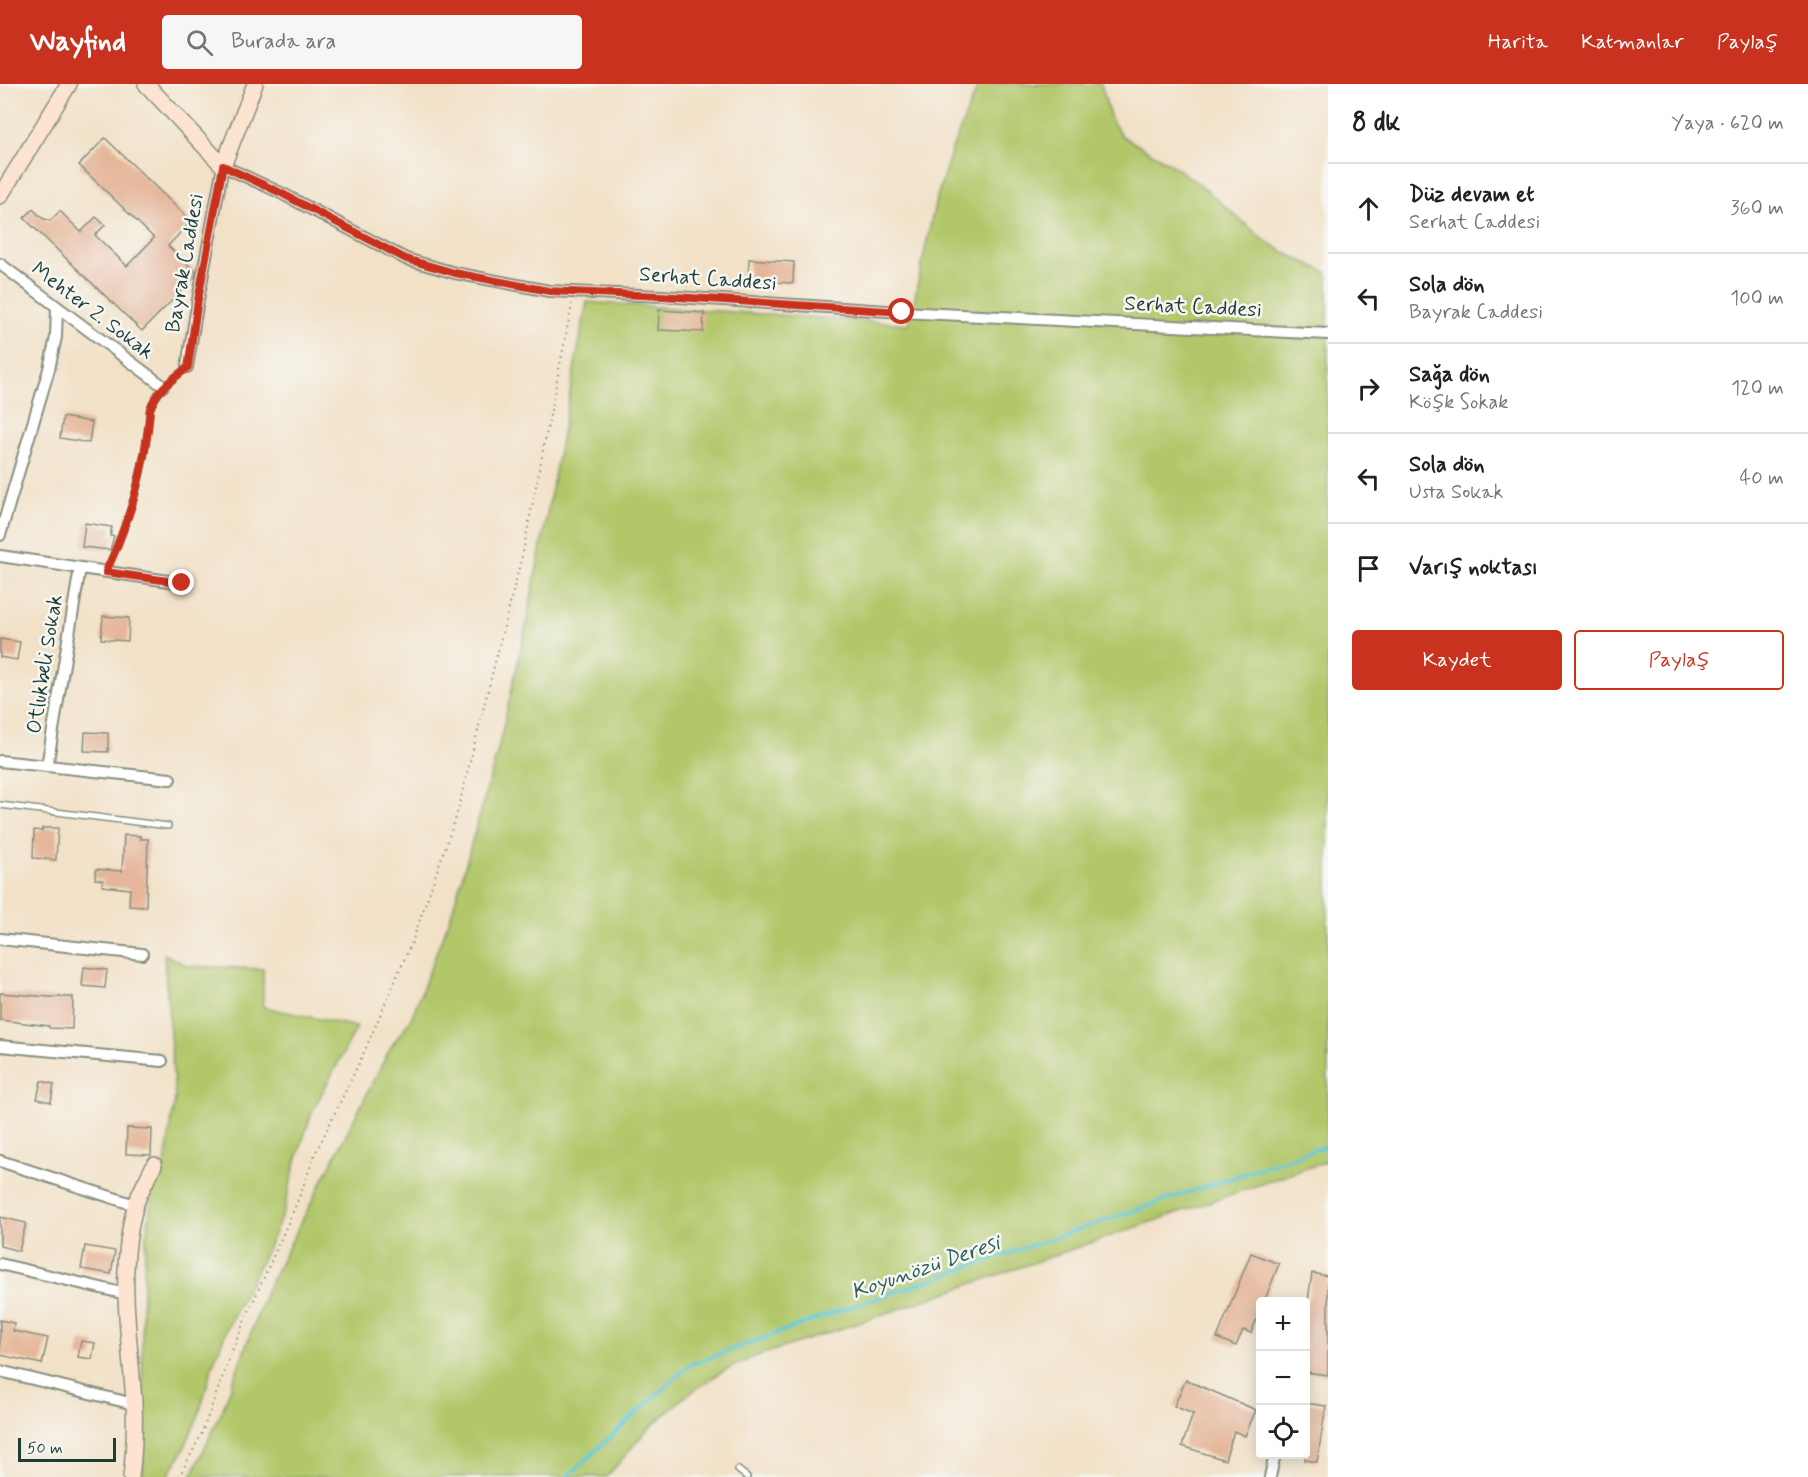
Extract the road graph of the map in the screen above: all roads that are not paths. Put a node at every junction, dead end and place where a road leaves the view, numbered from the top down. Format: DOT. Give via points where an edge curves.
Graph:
graph roads {
  1 [pos="69,84"];
  2 [pos="146,84"];
  3 [pos="255,84"];
  4 [pos="223,166"];
  5 [pos="1,191"];
  6 [pos="0,264"];
  7 [pos="57,307"];
  8 [pos="1328,334"];
  9 [pos="188,367"];
  10 [pos="163,386"];
  11 [pos="0,535"];
  12 [pos="0,556"];
  13 [pos="80,568"];
  14 [pos="106,572"];
  15 [pos="182,583"];
  16 [pos="0,761"];
  17 [pos="47,766"];
  18 [pos="170,779"];
  19 [pos="0,805"];
  20 [pos="168,826"];
  21 [pos="0,939"];
  22 [pos="142,954"];
  23 [pos="0,1046"];
  24 [pos="162,1062"];
  25 [pos="0,1161"];
  26 [pos="154,1165"];
  27 [pos="135,1205"];
  28 [pos="0,1264"];
  29 [pos="126,1294"];
  30 [pos="0,1371"];
  31 [pos="134,1404"];
  32 [pos="1274,1459"];
  33 [pos="738,1470"];
  34 [pos="131,1477"];
  35 [pos="747,1477"];
  36 [pos="1270,1477"];
  1 -- 5 [label="street"];
  2 -- 4 [label="street, Serhat Caddesi"];
  3 -- 4 [label="street"];
  4 -- 8 [label="street, Serhat Caddesi" via="406,259 549,291"];
  4 -- 9 [label="street, Bayrak Caddesi"];
  6 -- 7 [label="street, Mehter 2. Sokak"];
  7 -- 10 [label="street, Mehter 2. Sokak"];
  7 -- 11 [label="street" via="49,369"];
  9 -- 10 [label="lane"];
  10 -- 14 [label="lane" via="150,409 140,482"];
  12 -- 13 [label="street"];
  13 -- 14 [label="street"];
  13 -- 17 [label="street, Otlukbeli Sokak"];
  14 -- 15 [label="street"];
  16 -- 17 [label="street"];
  17 -- 18 [label="street"];
  19 -- 20 [label="lane"];
  21 -- 22 [label="street"];
  23 -- 24 [label="street"];
  25 -- 27 [label="street"];
  26 -- 27 [label="street"];
  27 -- 29 [label="street"];
  28 -- 29 [label="street"];
  29 -- 31 [label="street"];
  30 -- 31 [label="street"];
  31 -- 34 [label="street"];
  32 -- 36 [label="street"];
  33 -- 35 [label="lane"];
}
